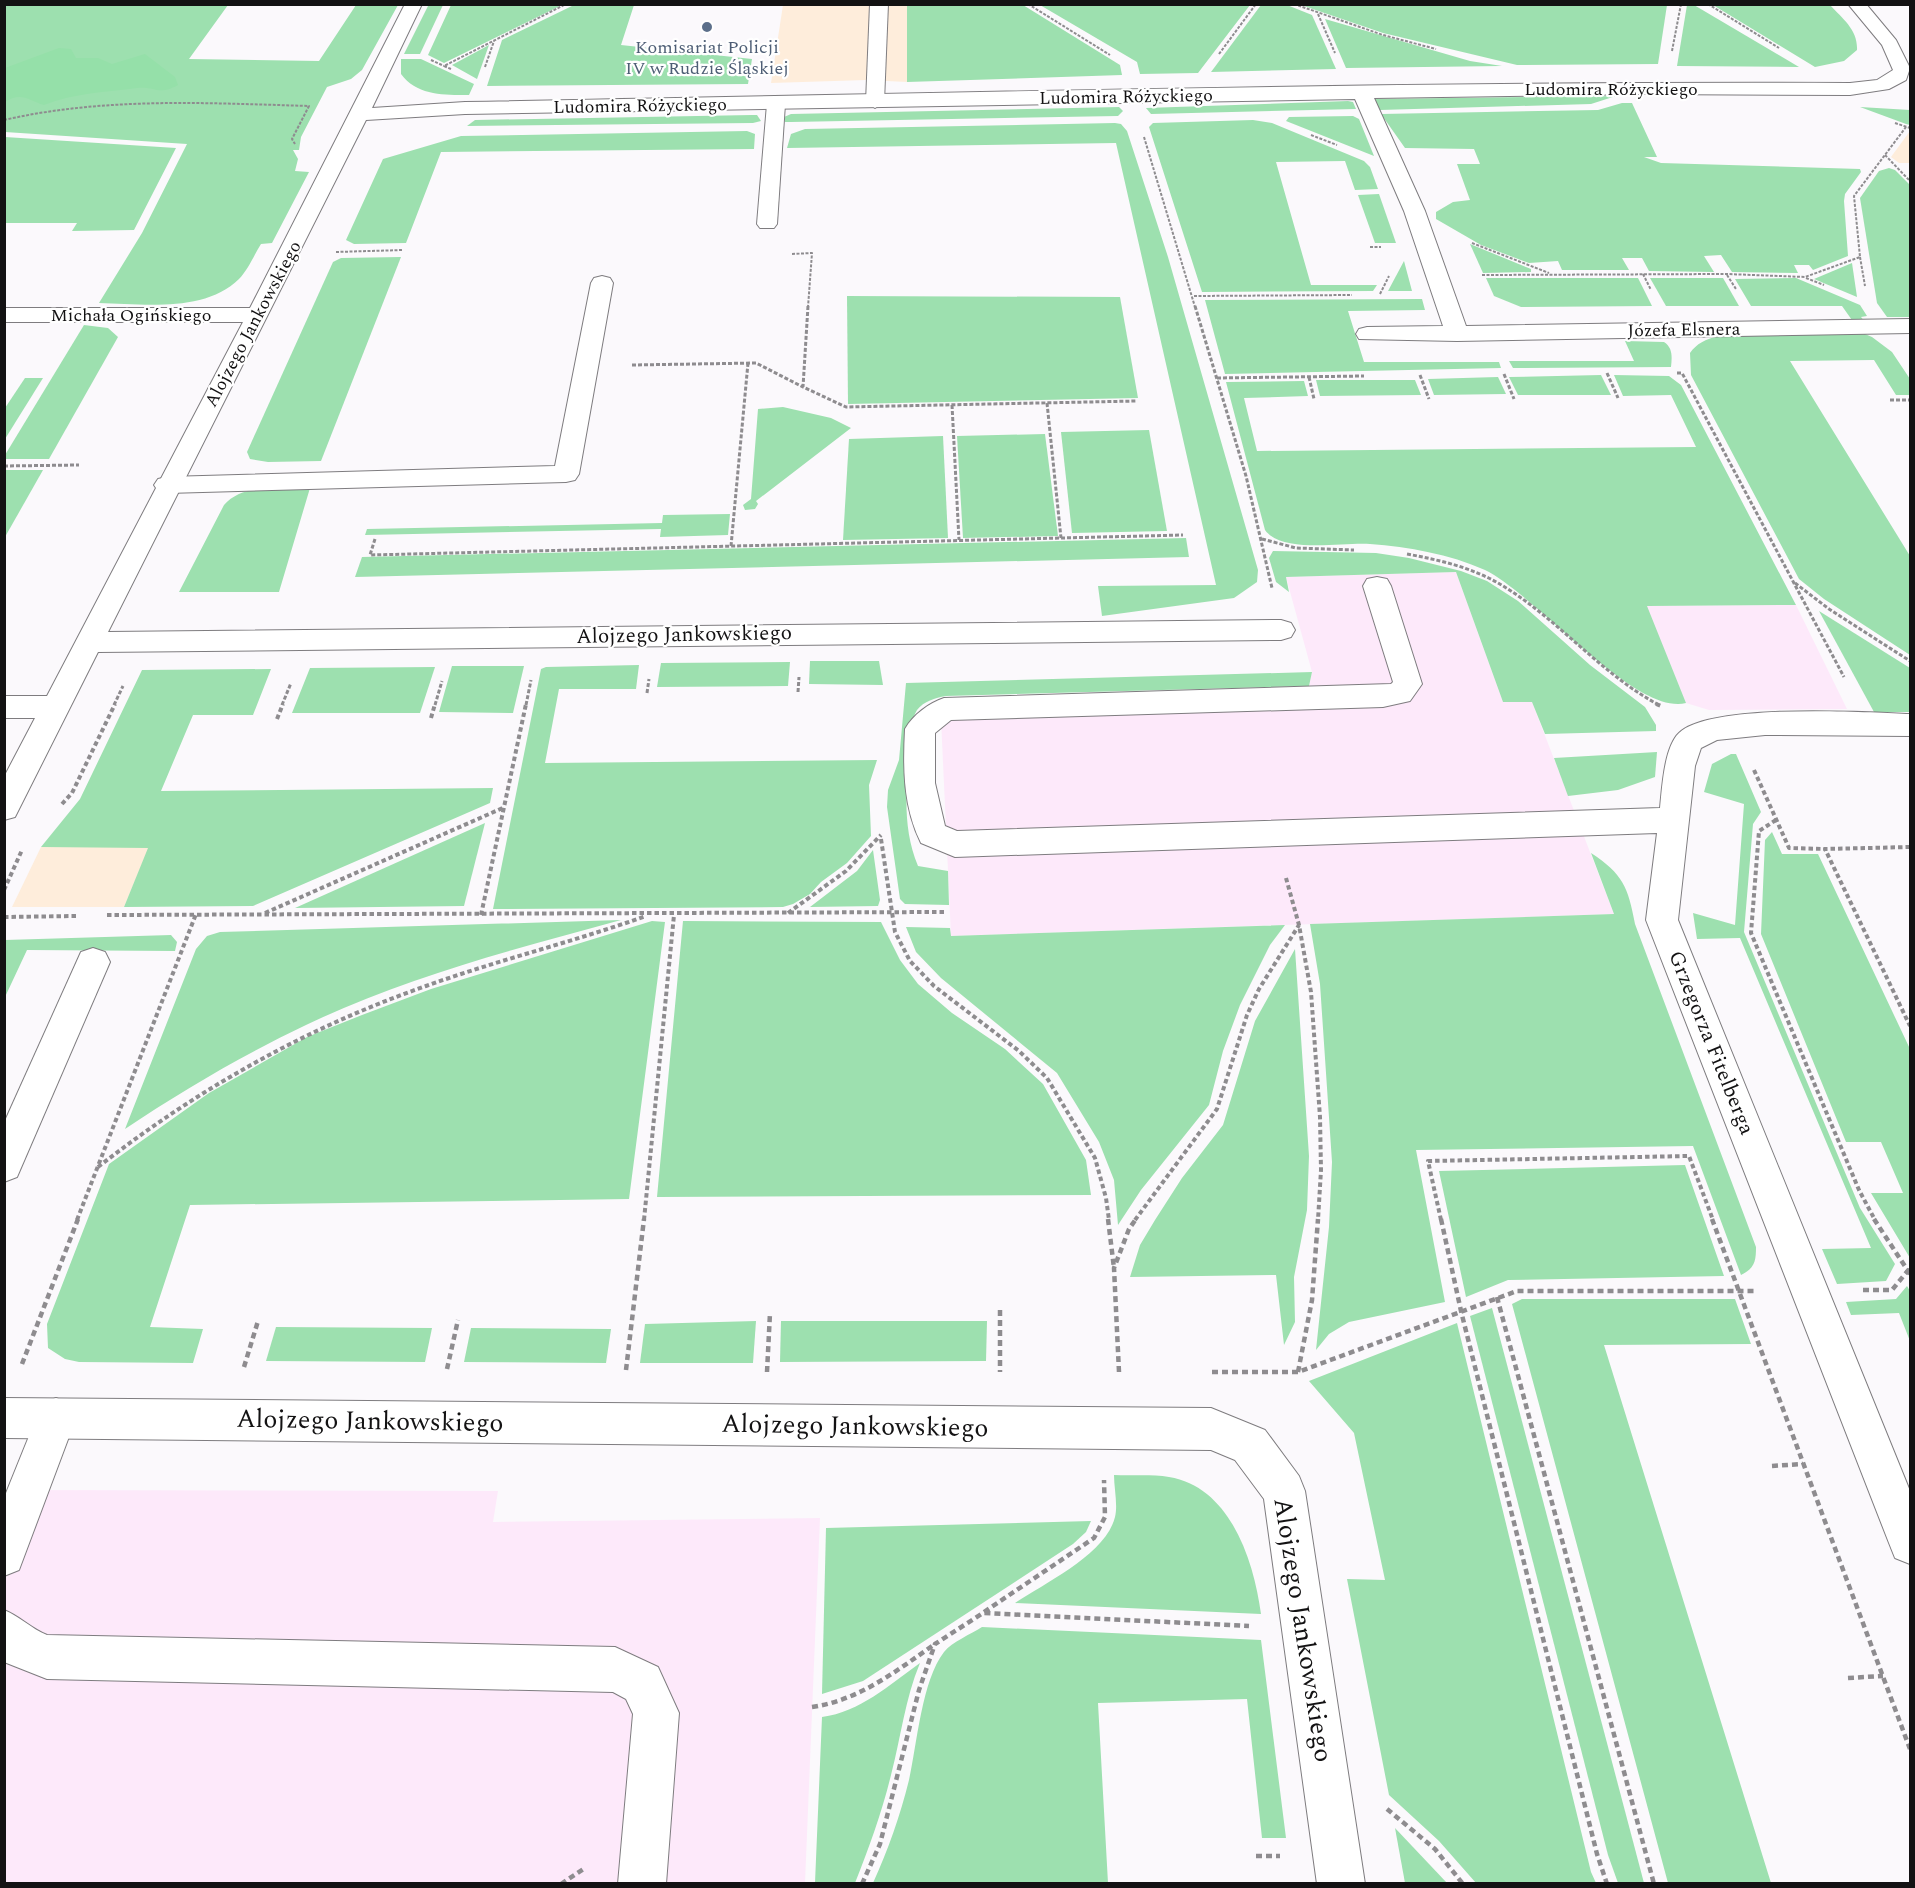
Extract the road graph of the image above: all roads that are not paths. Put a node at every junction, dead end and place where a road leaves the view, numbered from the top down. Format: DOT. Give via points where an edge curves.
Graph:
graph roads {
  1 [pos="414,4"];
  2 [pos="879,4"];
  3 [pos="1856,4"];
  4 [pos="1892,81"];
  5 [pos="1911,89"];
  6 [pos="1361,92"];
  7 [pos="875,102"];
  8 [pos="776,104"];
  9 [pos="359,115"];
  10 [pos="767,224"];
  11 [pos="602,283"];
  12 [pos="4,315"];
  13 [pos="258,315"];
  14 [pos="1911,326"];
  15 [pos="1367,334"];
  16 [pos="1457,334"];
  17 [pos="167,486"];
  18 [pos="1377,586"];
  19 [pos="1281,630"];
  20 [pos="88,642"];
  21 [pos="4,707"];
  22 [pos="55,707"];
  23 [pos="1911,725"];
  24 [pos="4,808"];
  25 [pos="1673,820"];
  26 [pos="93,962"];
  27 [pos="4,1165"];
  28 [pos="4,1418"];
  29 [pos="56,1418"];
  30 [pos="1911,1543"];
  31 [pos="4,1554"];
  32 [pos="4,1632"];
  33 [pos="642,1884"];
  34 [pos="1341,1884"];
  1 -- 9 [label="street, Alojzego Jankowskiego"];
  2 -- 7 [label="street"];
  3 -- 4 [label="street" via="1900,62 1899,76"];
  4 -- 5 [label="street"];
  4 -- 6 [label="street, Ludomira Różyckiego" via="1865,88 1831,89"];
  6 -- 7 [label="street, Ludomira Różyckiego"];
  6 -- 16 [label="street" via="1397,166"];
  7 -- 8 [label="street, Ludomira Różyckiego"];
  8 -- 9 [label="street, Ludomira Różyckiego" via="465,108"];
  8 -- 10 [label="street"];
  9 -- 13 [label="street, Alojzego Jankowskiego"];
  11 -- 17 [label="street" via="566,474"];
  12 -- 13 [label="street, Michała Ogińskiego"];
  13 -- 17 [label="street, Alojzego Jankowskiego"];
  14 -- 16 [label="street, Józefa Elsnera"];
  15 -- 16 [label="street, Józefa Elsnera"];
  17 -- 20 [label="street, Alojzego Jankowskiego"];
  18 -- 25 [label="street" via="1408,684 1400,693 944,709 920,729 917,774 922,809 932,834 955,844"];
  19 -- 20 [label="street, Alojzego Jankowskiego"];
  20 -- 22 [label="street, Alojzego Jankowskiego"];
  21 -- 22 [label="street"];
  22 -- 24 [label="street, Alojzego Jankowskiego"];
  23 -- 25 [label="street, Grzegorza Fitelberga" via="1765,724 1712,729 1689,741 1680,766"];
  25 -- 30 [label="street, Grzegorza Fitelberga" via="1662,920"];
  26 -- 27 [label="street"];
  28 -- 29 [label="street, Alojzego Jankowskiego"];
  29 -- 31 [label="street"];
  29 -- 34 [label="street, Alojzego Jankowskiego" via="1211,1430 1250,1445 1284,1491"];
  32 -- 33 [label="street" via="14,1644 47,1657 615,1670 642,1683 656,1713"];
}
